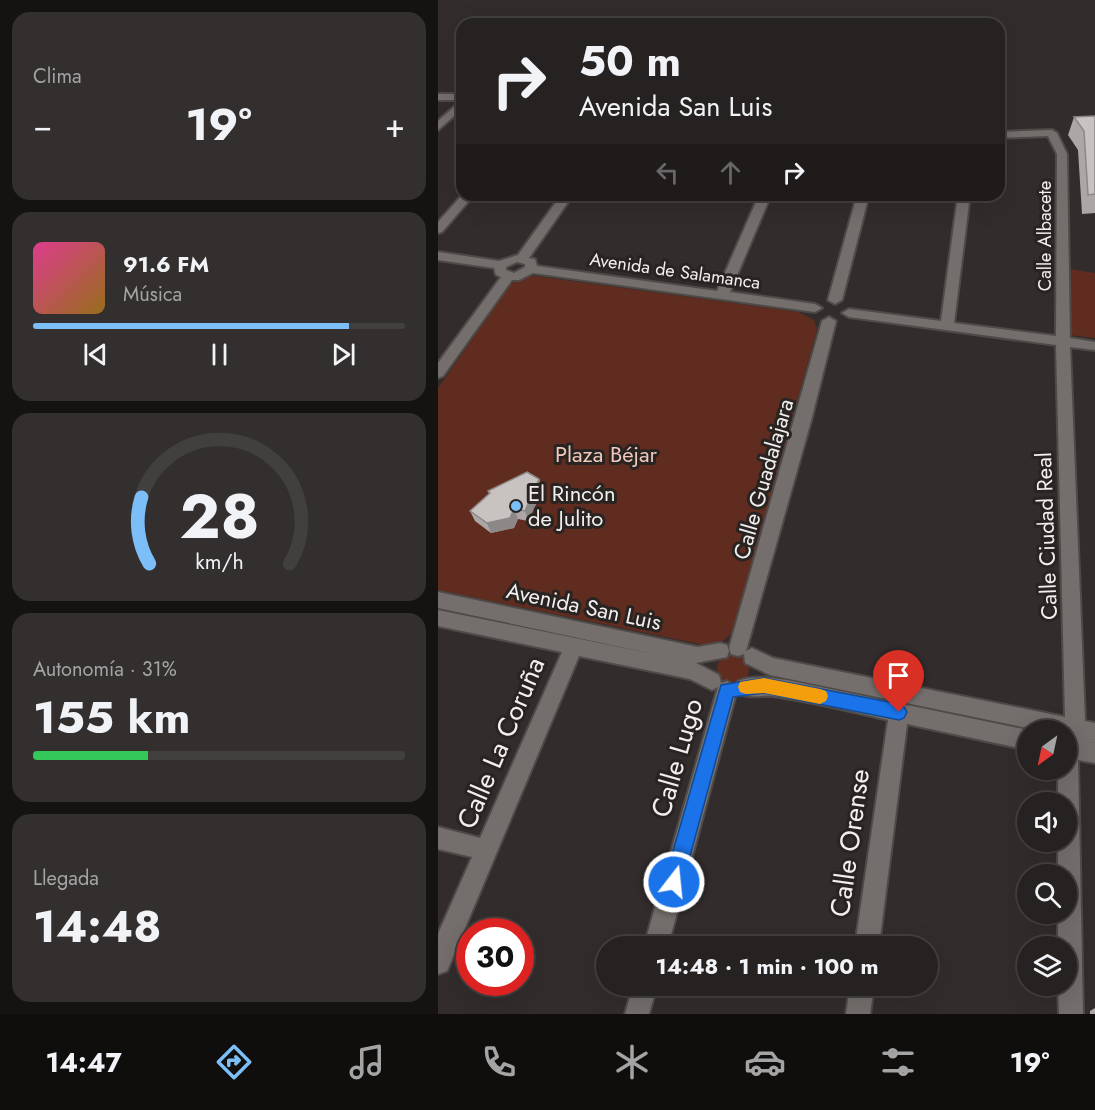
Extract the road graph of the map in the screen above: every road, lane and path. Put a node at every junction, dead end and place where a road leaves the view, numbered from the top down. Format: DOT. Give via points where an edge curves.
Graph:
graph roads {
  1 [pos="438,97"];
  2 [pos="456,97"];
  3 [pos="456,109"];
  4 [pos="438,127"];
  5 [pos="1005,135"];
  6 [pos="463,201"];
  7 [pos="563,201"];
  8 [pos="762,201"];
  9 [pos="861,201"];
  10 [pos="963,201"];
  11 [pos="438,229"];
  12 [pos="438,256"];
  13 [pos="522,258"];
  14 [pos="531,269"];
  15 [pos="504,271"];
  16 [pos="722,296"];
  17 [pos="835,300"];
  18 [pos="815,308"];
  19 [pos="849,313"];
  20 [pos="829,321"];
  21 [pos="947,326"];
  22 [pos="1063,342"];
  23 [pos="1095,346"];
  24 [pos="438,373"];
  25 [pos="438,600"];
  26 [pos="438,618"];
  27 [pos="574,646"];
  28 [pos="737,652"];
  29 [pos="728,686"];
  30 [pos="899,712"];
  31 [pos="1070,720"];
  32 [pos="1017,728"];
  33 [pos="1095,733"];
  34 [pos="1017,738"];
  35 [pos="1077,739"];
  36 [pos="1077,744"];
  37 [pos="1095,753"];
  38 [pos="1070,780"];
  39 [pos="438,838"];
  40 [pos="486,850"];
  41 [pos="659,936"];
  42 [pos="868,936"];
  43 [pos="438,962"];
  44 [pos="642,996"];
  45 [pos="861,996"];
  46 [pos="637,1014"];
  47 [pos="858,1014"];
  48 [pos="1071,1014"];
  1 -- 2 [label="street"];
  3 -- 4 [label="street"];
  5 -- 22 [label="street, Calle Albacete" via="1052,133 1061,147"];
  6 -- 11 [label="street"];
  7 -- 13 [label="street"];
  8 -- 16 [label="street"];
  9 -- 17 [label="street"];
  10 -- 21 [label="street"];
  12 -- 15 [label="street"];
  13 -- 14 [label="street" via="531,262"];
  13 -- 15 [label="street" via="510,259"];
  14 -- 15 [label="street" via="521,275"];
  14 -- 16 [label="street, Avenida de Salamanca"];
  15 -- 24 [label="street"];
  16 -- 18 [label="street, Avenida de Salamanca"];
  17 -- 18 [label="street"];
  17 -- 19 [label="street" via="846,305"];
  18 -- 20 [label="street" via="818,316"];
  19 -- 20 [label="street" via="842,320"];
  19 -- 21 [label="street"];
  20 -- 28 [label="street, Calle Guadalajara"];
  21 -- 22 [label="street"];
  22 -- 23 [label="street"];
  22 -- 31 [label="street, Calle Ciudad Real"];
  25 -- 28 [label="street, Avenida San Luis" via="698,654"];
  26 -- 27 [label="street, Avenida San Luis"];
  27 -- 29 [label="street, Avenida San Luis" via="694,671"];
  27 -- 40 [label="street, Calle La Coruña"];
  28 -- 29 [label="street" via="710,664"];
  28 -- 29 [label="street" via="756,673 752,681"];
  28 -- 32 [label="street, Avenida San Luis" via="771,666"];
  29 -- 30 [label="street, Avenida San Luis" via="776,687"];
  29 -- 41 [label="street, Calle Lugo"];
  30 -- 34 [label="street, Avenida San Luis"];
  30 -- 42 [label="street, Calle Orense"];
  33 -- 35 [label="street, Avenida San Luis"];
  36 -- 37 [label="street, Avenida San Luis"];
  38 -- 48 [label="street, Calle Ciudad Real"];
  39 -- 40 [label="street"];
  40 -- 43 [label="street, Calle La Coruña"];
  44 -- 46 [label="street"];
  45 -- 47 [label="street"];
}
